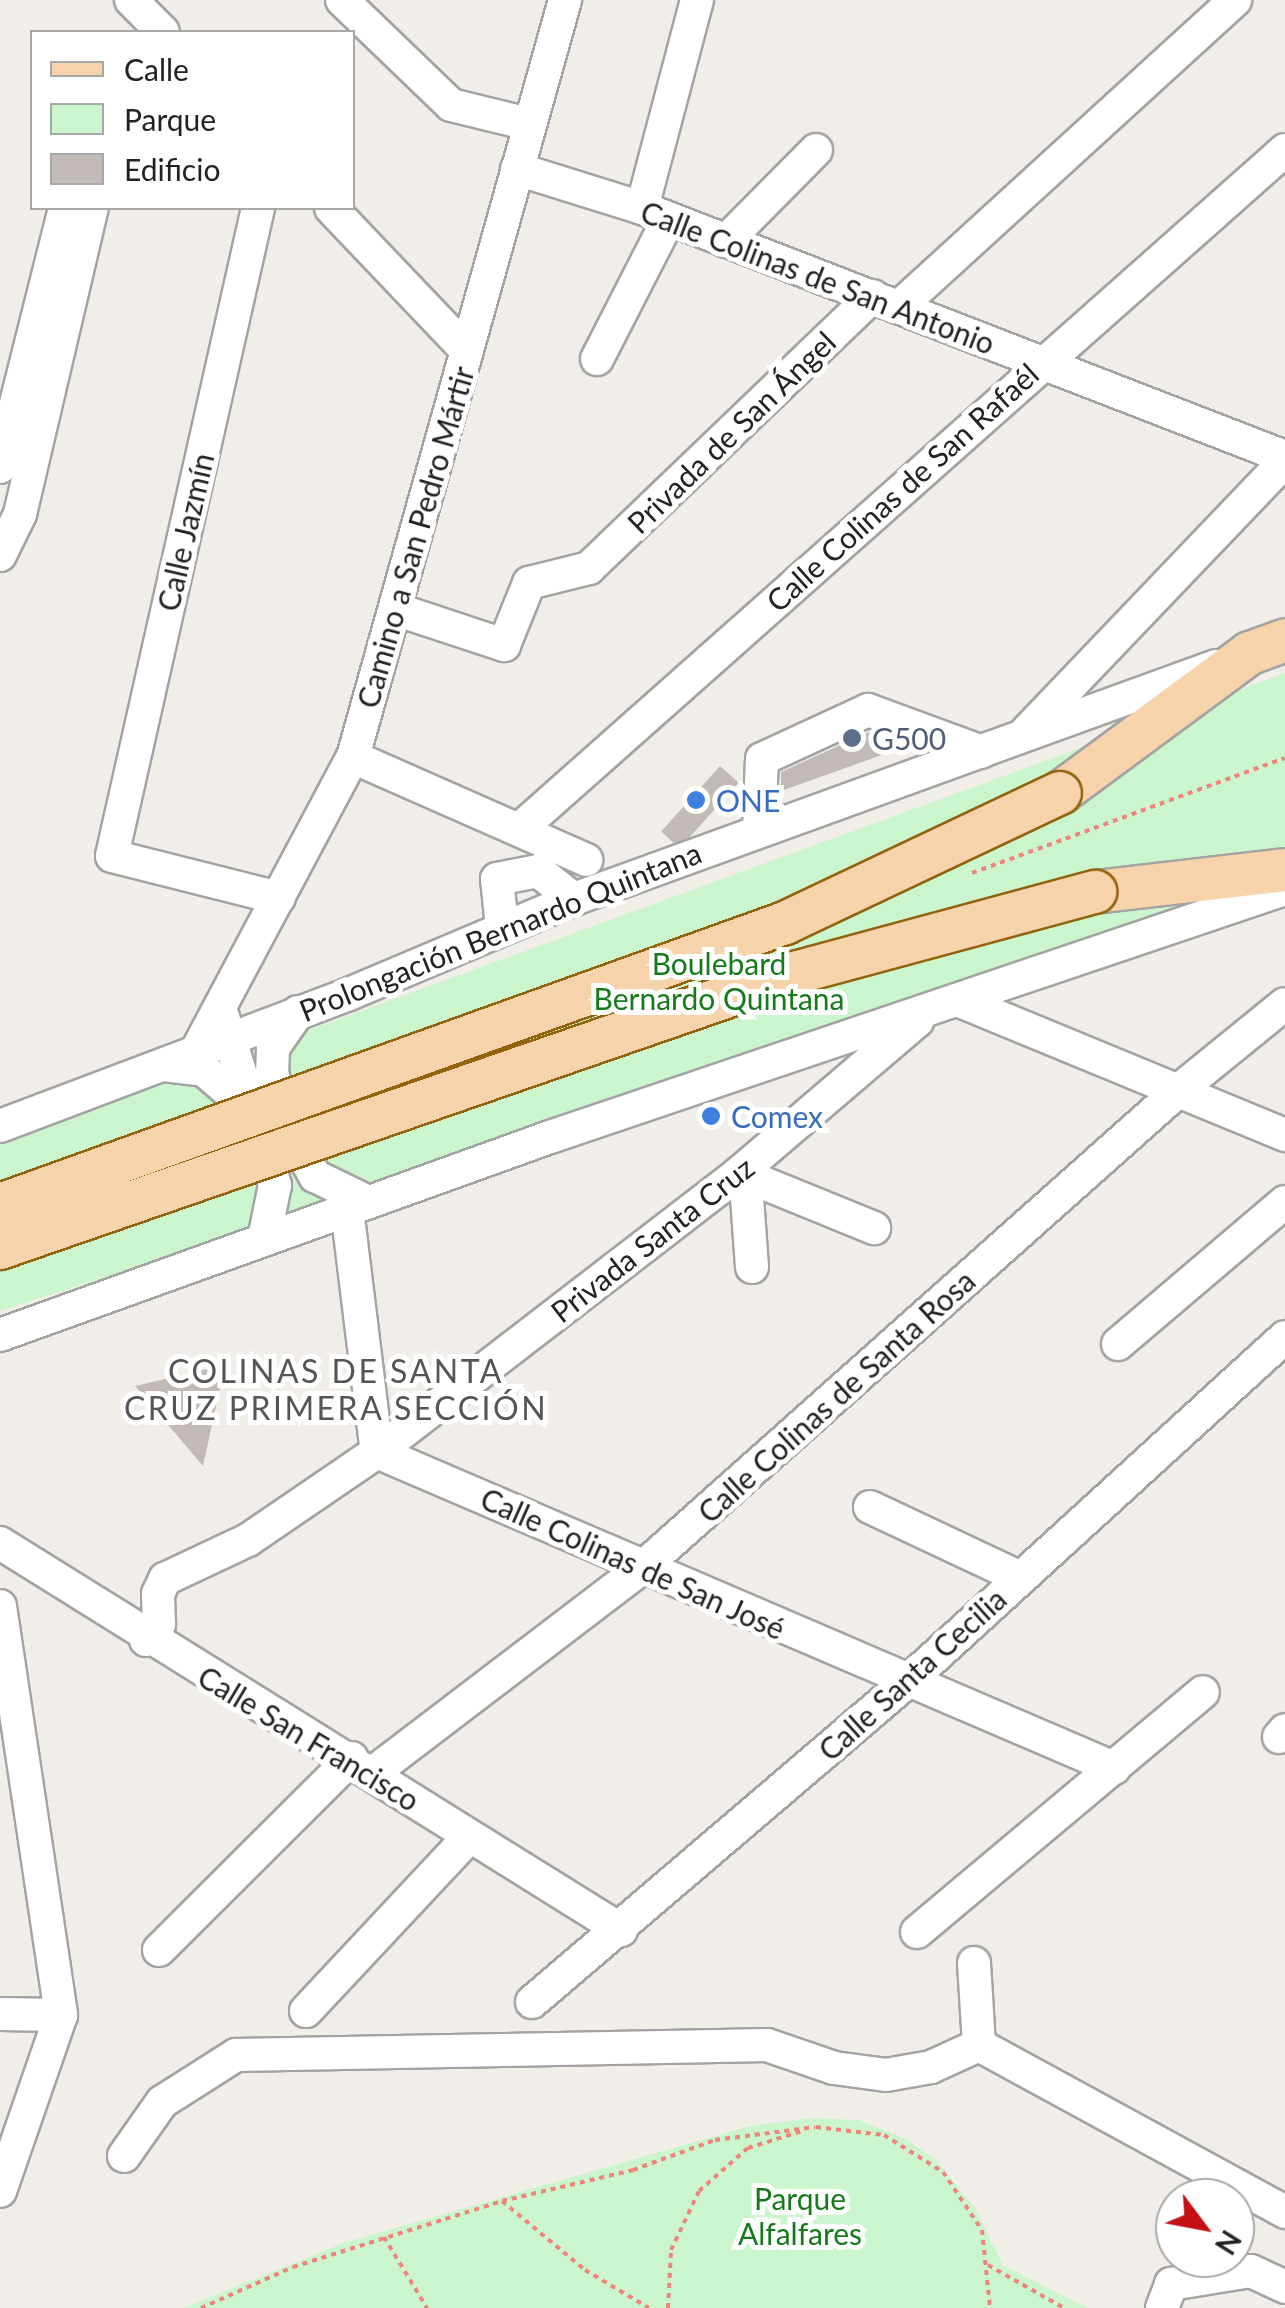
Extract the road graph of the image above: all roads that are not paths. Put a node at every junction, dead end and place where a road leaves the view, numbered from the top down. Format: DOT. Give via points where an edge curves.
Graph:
graph roads {
  1 [pos="132,0"];
  2 [pos="342,0"];
  3 [pos="697,0"];
  4 [pos="1235,0"];
  5 [pos="553,8"];
  6 [pos="161,30"];
  7 [pos="529,124"];
  8 [pos="816,150"];
  9 [pos="1285,150"];
  10 [pos="517,169"];
  11 [pos="66,210"];
  12 [pos="91,210"];
  13 [pos="258,210"];
  14 [pos="333,210"];
  15 [pos="655,214"];
  16 [pos="726,241"];
  17 [pos="61,290"];
  18 [pos="887,301"];
  19 [pos="54,328"];
  20 [pos="467,352"];
  21 [pos="596,359"];
  22 [pos="1040,363"];
  23 [pos="1285,459"];
  24 [pos="0,467"];
  25 [pos="13,487"];
  26 [pos="5,534"];
  27 [pos="395,608"];
  28 [pos="1267,647"];
  29 [pos="1020,738"];
  30 [pos="982,752"];
  31 [pos="354,758"];
  32 [pos="522,827"];
  33 [pos="759,830"];
  34 [pos="586,860"];
  35 [pos="1285,870"];
  36 [pos="1285,889"];
  37 [pos="278,898"];
  38 [pos="574,899"];
  39 [pos="502,927"];
  40 [pos="946,1004"];
  41 [pos="1285,1004"];
  42 [pos="298,1012"];
  43 [pos="225,1022"];
  44 [pos="157,1064"];
  45 [pos="1179,1090"];
  46 [pos="260,1119"];
  47 [pos="0,1126"];
  48 [pos="1285,1135"];
  49 [pos="746,1176"];
  50 [pos="1285,1202"];
  51 [pos="0,1205"];
  52 [pos="358,1206"];
  53 [pos="874,1228"];
  54 [pos="264,1239"];
  55 [pos="0,1248"];
  56 [pos="752,1267"];
  57 [pos="2,1336"];
  58 [pos="1285,1337"];
  59 [pos="1118,1344"];
  60 [pos="378,1452"];
  61 [pos="870,1507"];
  62 [pos="0,1543"];
  63 [pos="642,1568"];
  64 [pos="1021,1578"];
  65 [pos="0,1606"];
  66 [pos="146,1640"];
  67 [pos="906,1682"];
  68 [pos="1203,1692"];
  69 [pos="363,1765"];
  70 [pos="1114,1768"];
  71 [pos="468,1838"];
  72 [pos="621,1930"];
  73 [pos="917,1932"];
  74 [pos="159,1950"];
  75 [pos="974,1963"];
  76 [pos="532,2002"];
  77 [pos="306,2011"];
  78 [pos="0,2014"];
  79 [pos="61,2015"];
  80 [pos="979,2045"];
  81 [pos="124,2156"];
  82 [pos="0,2191"];
  83 [pos="1285,2212"];
  84 [pos="1255,2272"];
  85 [pos="1214,2278"];
  86 [pos="1235,2278"];
  87 [pos="1282,2280"];
  88 [pos="1162,2308"];
  89 [pos="1230,2308"];
  1 -- 6 [label="street"];
  2 -- 7 [label="street" via="434,94 451,105"];
  3 -- 15 [label="street"];
  4 -- 18 [label="street, Privada de San Ángel"];
  5 -- 7 [label="street, Camino a San Pedro Mártir"];
  7 -- 10 [label="street, Camino a San Pedro Mártir"];
  8 -- 16 [label="street"];
  9 -- 22 [label="street, Calle Colinas de San Rafaél"];
  10 -- 15 [label="street, Calle Colinas de San Antonio"];
  10 -- 20 [label="street, Camino a San Pedro Mártir"];
  11 -- 17 [label="street"];
  12 -- 17 [label="street"];
  13 -- 37 [label="street, Calle Jazmín" via="112,856"];
  14 -- 20 [label="street"];
  15 -- 16 [label="street, Calle Colinas de San Antonio"];
  15 -- 21 [label="street"];
  16 -- 18 [label="street, Calle Colinas de San Antonio"];
  17 -- 19 [label="street"];
  18 -- 22 [label="street, Calle Colinas de San Antonio"];
  18 -- 27 [label="street, Privada de San Ángel" via="589,568 532,580 498,648"];
  19 -- 24 [label="street"];
  19 -- 25 [label="street"];
  20 -- 27 [label="street, Camino a San Pedro Mártir"];
  22 -- 23 [label="street, Calle Colinas de San Antonio"];
  22 -- 32 [label="street, Calle Colinas de San Rafaél"];
  23 -- 29 [label="street"];
  25 -- 26 [label="street"];
  27 -- 31 [label="street, Camino a San Pedro Mártir"];
  28 -- 29 [label="street, Prolongación Bernardo Quintana"];
  28 -- 51 [label="main road, bridge" via="1060,794 785,923"];
  29 -- 30 [label="street, Prolongación Bernardo Quintana"];
  30 -- 33 [label="street, Prolongación Bernardo Quintana"];
  30 -- 33 [label="street" via="868,710 762,759"];
  31 -- 32 [label="street"];
  31 -- 37 [label="street, Camino a San Pedro Mártir"];
  32 -- 34 [label="street"];
  33 -- 38 [label="street, Prolongación Bernardo Quintana"];
  35 -- 55 [label="main road, bridge" via="1095,892 798,972"];
  36 -- 40 [label="street"];
  37 -- 43 [label="street, Camino a San Pedro Mártir"];
  38 -- 39 [label="street, Prolongación Bernardo Quintana"];
  38 -- 39 [label="street" via="538,870 497,879"];
  39 -- 42 [label="street, Prolongación Bernardo Quintana"];
  40 -- 45 [label="street"];
  40 -- 49 [label="street, Privada Santa Cruz"];
  40 -- 52 [label="street"];
  41 -- 45 [label="street, Calle Colinas de Santa Rosa"];
  42 -- 43 [label="street, Prolongación Bernardo Quintana"];
  42 -- 52 [label="street" via="274,1048 272,1072 286,1124 314,1176"];
  43 -- 44 [label="street, Camino a San Pedro Mártir" via="198,1048"];
  43 -- 46 [label="street"];
  44 -- 46 [label="street" via="204,1070"];
  44 -- 47 [label="street"];
  45 -- 48 [label="street"];
  45 -- 63 [label="street, Calle Colinas de Santa Rosa"];
  46 -- 54 [label="street" via="275,1185"];
  49 -- 53 [label="street"];
  49 -- 56 [label="street"];
  49 -- 60 [label="street, Privada Santa Cruz"];
  50 -- 59 [label="street"];
  52 -- 54 [label="street"];
  52 -- 60 [label="street"];
  54 -- 57 [label="street"];
  58 -- 64 [label="street, Calle Santa Cecilia"];
  60 -- 63 [label="street, Calle Colinas de San José"];
  60 -- 66 [label="street, Privada Santa Cruz" via="248,1540 165,1579 159,1624"];
  61 -- 64 [label="street"];
  62 -- 66 [label="street, Calle San Francisco"];
  63 -- 67 [label="street, Calle Colinas de San José"];
  63 -- 69 [label="street, Calle Colinas de Santa Rosa"];
  64 -- 67 [label="street, Calle Santa Cecilia"];
  65 -- 79 [label="street"];
  66 -- 69 [label="street, Calle San Francisco"];
  67 -- 70 [label="street, Calle Colinas de San José"];
  67 -- 72 [label="street, Calle Santa Cecilia"];
  68 -- 70 [label="street"];
  69 -- 71 [label="street, Calle San Francisco"];
  69 -- 74 [label="street, Calle Colinas de Santa Rosa"];
  70 -- 73 [label="street"];
  71 -- 72 [label="street, Calle San Francisco"];
  71 -- 77 [label="street"];
  72 -- 76 [label="street, Calle Santa Cecilia"];
  75 -- 80 [label="street"];
  78 -- 79 [label="street"];
  79 -- 82 [label="street"];
  80 -- 81 [label="street" via="930,2067 886,2075 834,2068 767,2045 236,2055 162,2102"];
  80 -- 83 [label="street"];
  84 -- 87 [label="street"];
  85 -- 88 [label="street" via="1172,2284"];
  86 -- 89 [label="street"];
}
